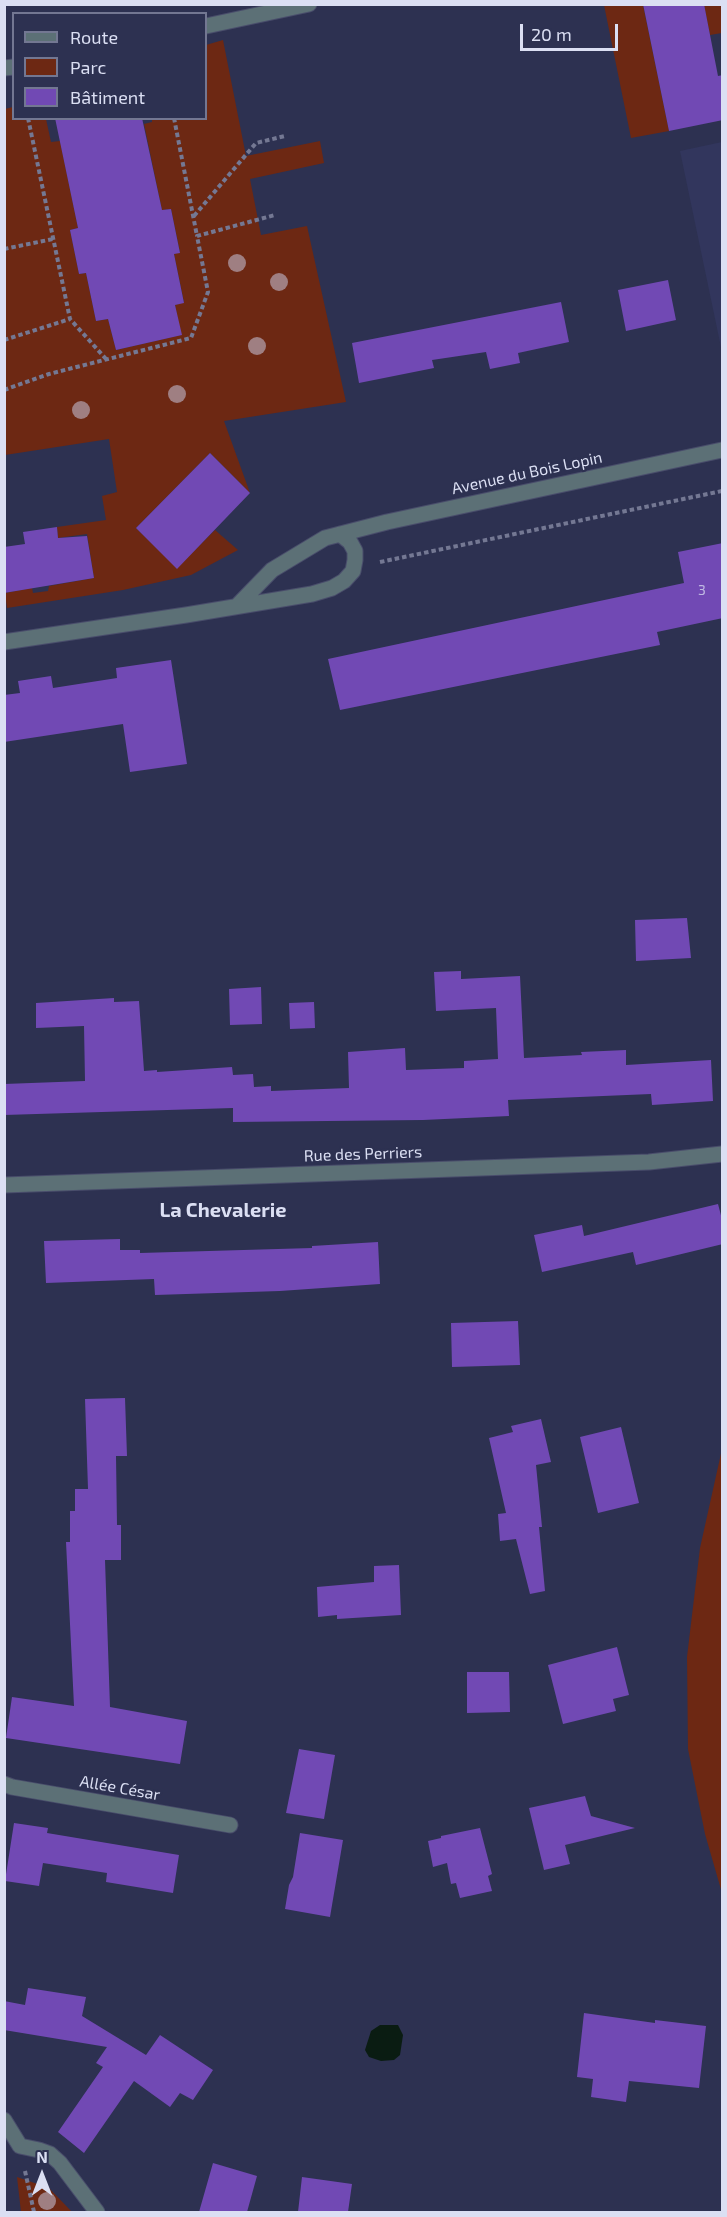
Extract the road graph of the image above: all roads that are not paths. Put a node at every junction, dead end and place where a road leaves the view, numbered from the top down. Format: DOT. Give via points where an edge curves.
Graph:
graph roads {
  1 [pos="309,4"];
  2 [pos="207,26"];
  3 [pos="723,450"];
  4 [pos="340,534"];
  5 [pos="238,605"];
  6 [pos="4,642"];
  7 [pos="723,1154"];
  8 [pos="4,1185"];
  9 [pos="4,1784"];
  10 [pos="231,1825"];
  11 [pos="4,2120"];
  12 [pos="12,2147"];
  13 [pos="98,2212"];
  1 -- 2 [label="street"];
  3 -- 4 [label="street, Avenue du Bois Lopin"];
  4 -- 5 [label="street, Avenue du Bois Lopin" via="325,538 272,570"];
  4 -- 5 [label="street" via="355,551 353,571 344,581 312,594"];
  5 -- 6 [label="street"];
  7 -- 8 [label="street, Rue des Perriers" via="649,1162"];
  9 -- 10 [label="street, Allée César"];
  11 -- 12 [label="street"];
  12 -- 13 [label="street" via="50,2154"];
}
